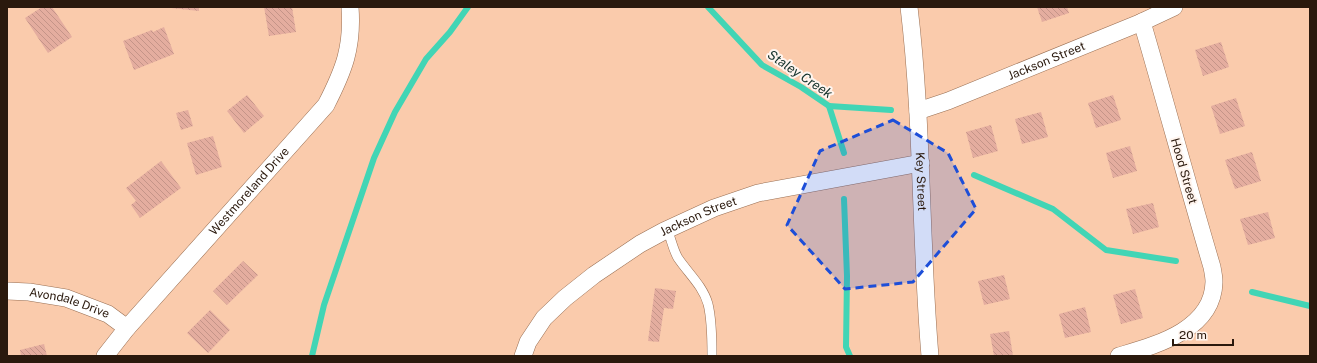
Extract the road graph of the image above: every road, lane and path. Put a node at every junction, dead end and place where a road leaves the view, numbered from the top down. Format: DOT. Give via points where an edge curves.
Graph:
graph roads {
  1 [pos="350,7"];
  2 [pos="909,7"];
  3 [pos="1174,7"];
  4 [pos="1142,22"];
  5 [pos="918,111"];
  6 [pos="921,163"];
  7 [pos="667,229"];
  8 [pos="7,291"];
  9 [pos="127,328"];
  10 [pos="105,356"];
  11 [pos="523,356"];
  12 [pos="712,356"];
  13 [pos="930,356"];
  14 [pos="1119,356"];
  1 -- 9 [label="street, Westmoreland Drive" via="348,51 340,79 326,105"];
  2 -- 5 [label="street, Key Street"];
  3 -- 4 [label="street, Jackson Street"];
  4 -- 5 [label="street, Jackson Street"];
  4 -- 14 [label="street, Hood Street" via="1212,267 1214,282 1212,297 1204,312 1189,327 1169,340"];
  5 -- 6 [label="street, Key Street"];
  6 -- 7 [label="street, Jackson Street" via="758,193 714,208"];
  6 -- 13 [label="street, Key Street"];
  7 -- 11 [label="street, Jackson Street" via="594,275 565,298 544,318 528,342"];
  7 -- 12 [label="lane" via="677,256 696,280 708,304"];
  8 -- 9 [label="street, Avondale Drive" via="66,298 108,314"];
  9 -- 10 [label="street, Westmoreland Drive"];
}
